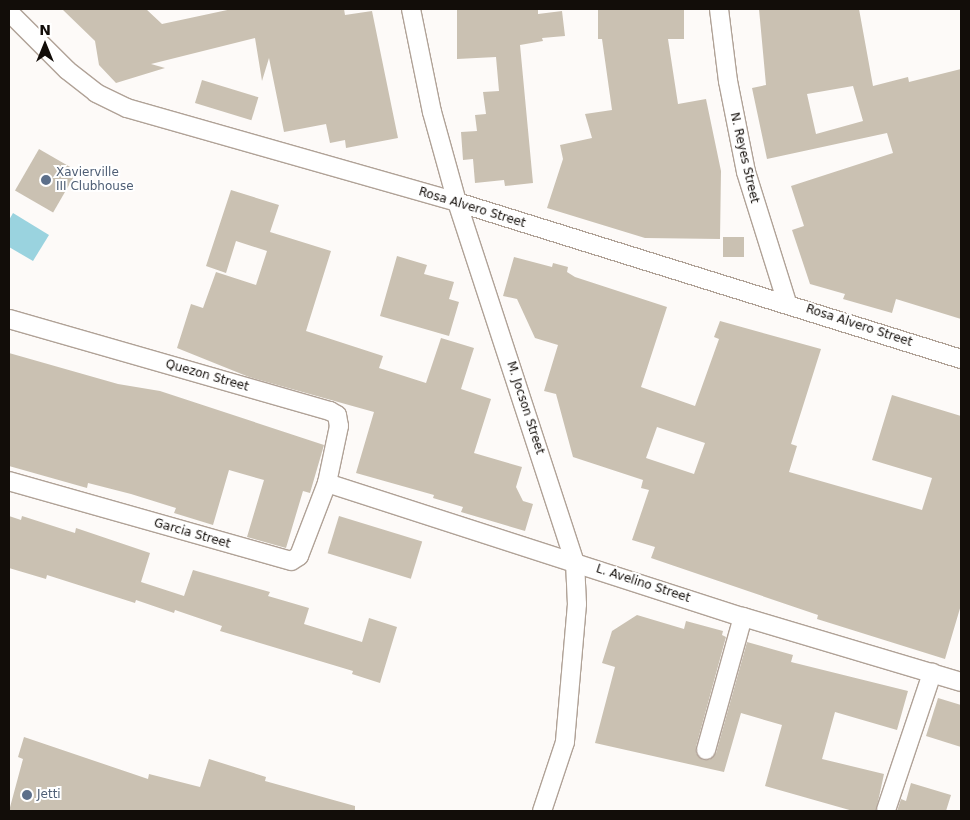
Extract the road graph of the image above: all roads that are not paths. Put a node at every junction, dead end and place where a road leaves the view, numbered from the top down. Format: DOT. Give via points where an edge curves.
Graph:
graph roads {
  1 [pos="411,9"];
  2 [pos="719,9"];
  3 [pos="9,12"];
  4 [pos="457,202"];
  5 [pos="787,303"];
  6 [pos="9,319"];
  7 [pos="961,359"];
  8 [pos="9,481"];
  9 [pos="327,483"];
  10 [pos="576,562"];
  11 [pos="743,617"];
  12 [pos="932,673"];
  13 [pos="961,682"];
  14 [pos="706,750"];
  15 [pos="886,810"];
  16 [pos="542,811"];
  1 -- 4 [label="street, M. Jocson Street" via="432,112"];
  2 -- 5 [label="street, N. Reyes Street" via="728,81 746,172"];
  3 -- 4 [label="street, Rosa Alvero Street" via="67,70 96,93 127,108"];
  4 -- 5 [label="street, Rosa Alvero Street"];
  4 -- 10 [label="street, M. Jocson Street"];
  5 -- 7 [label="street, Rosa Alvero Street"];
  6 -- 9 [label="street, Quezon Street" via="330,411 337,415 339,426"];
  8 -- 9 [label="street, Garcia Street" via="286,562 300,556"];
  9 -- 10 [label="street, L. Avelino Street"];
  10 -- 11 [label="street, L. Avelino Street"];
  10 -- 16 [label="street, M. Jocson Street" via="578,604 565,742"];
  11 -- 12 [label="street, L. Avelino Street"];
  11 -- 14 [label="street"];
  12 -- 13 [label="street, L. Avelino Street"];
  12 -- 15 [label="street"];
}
